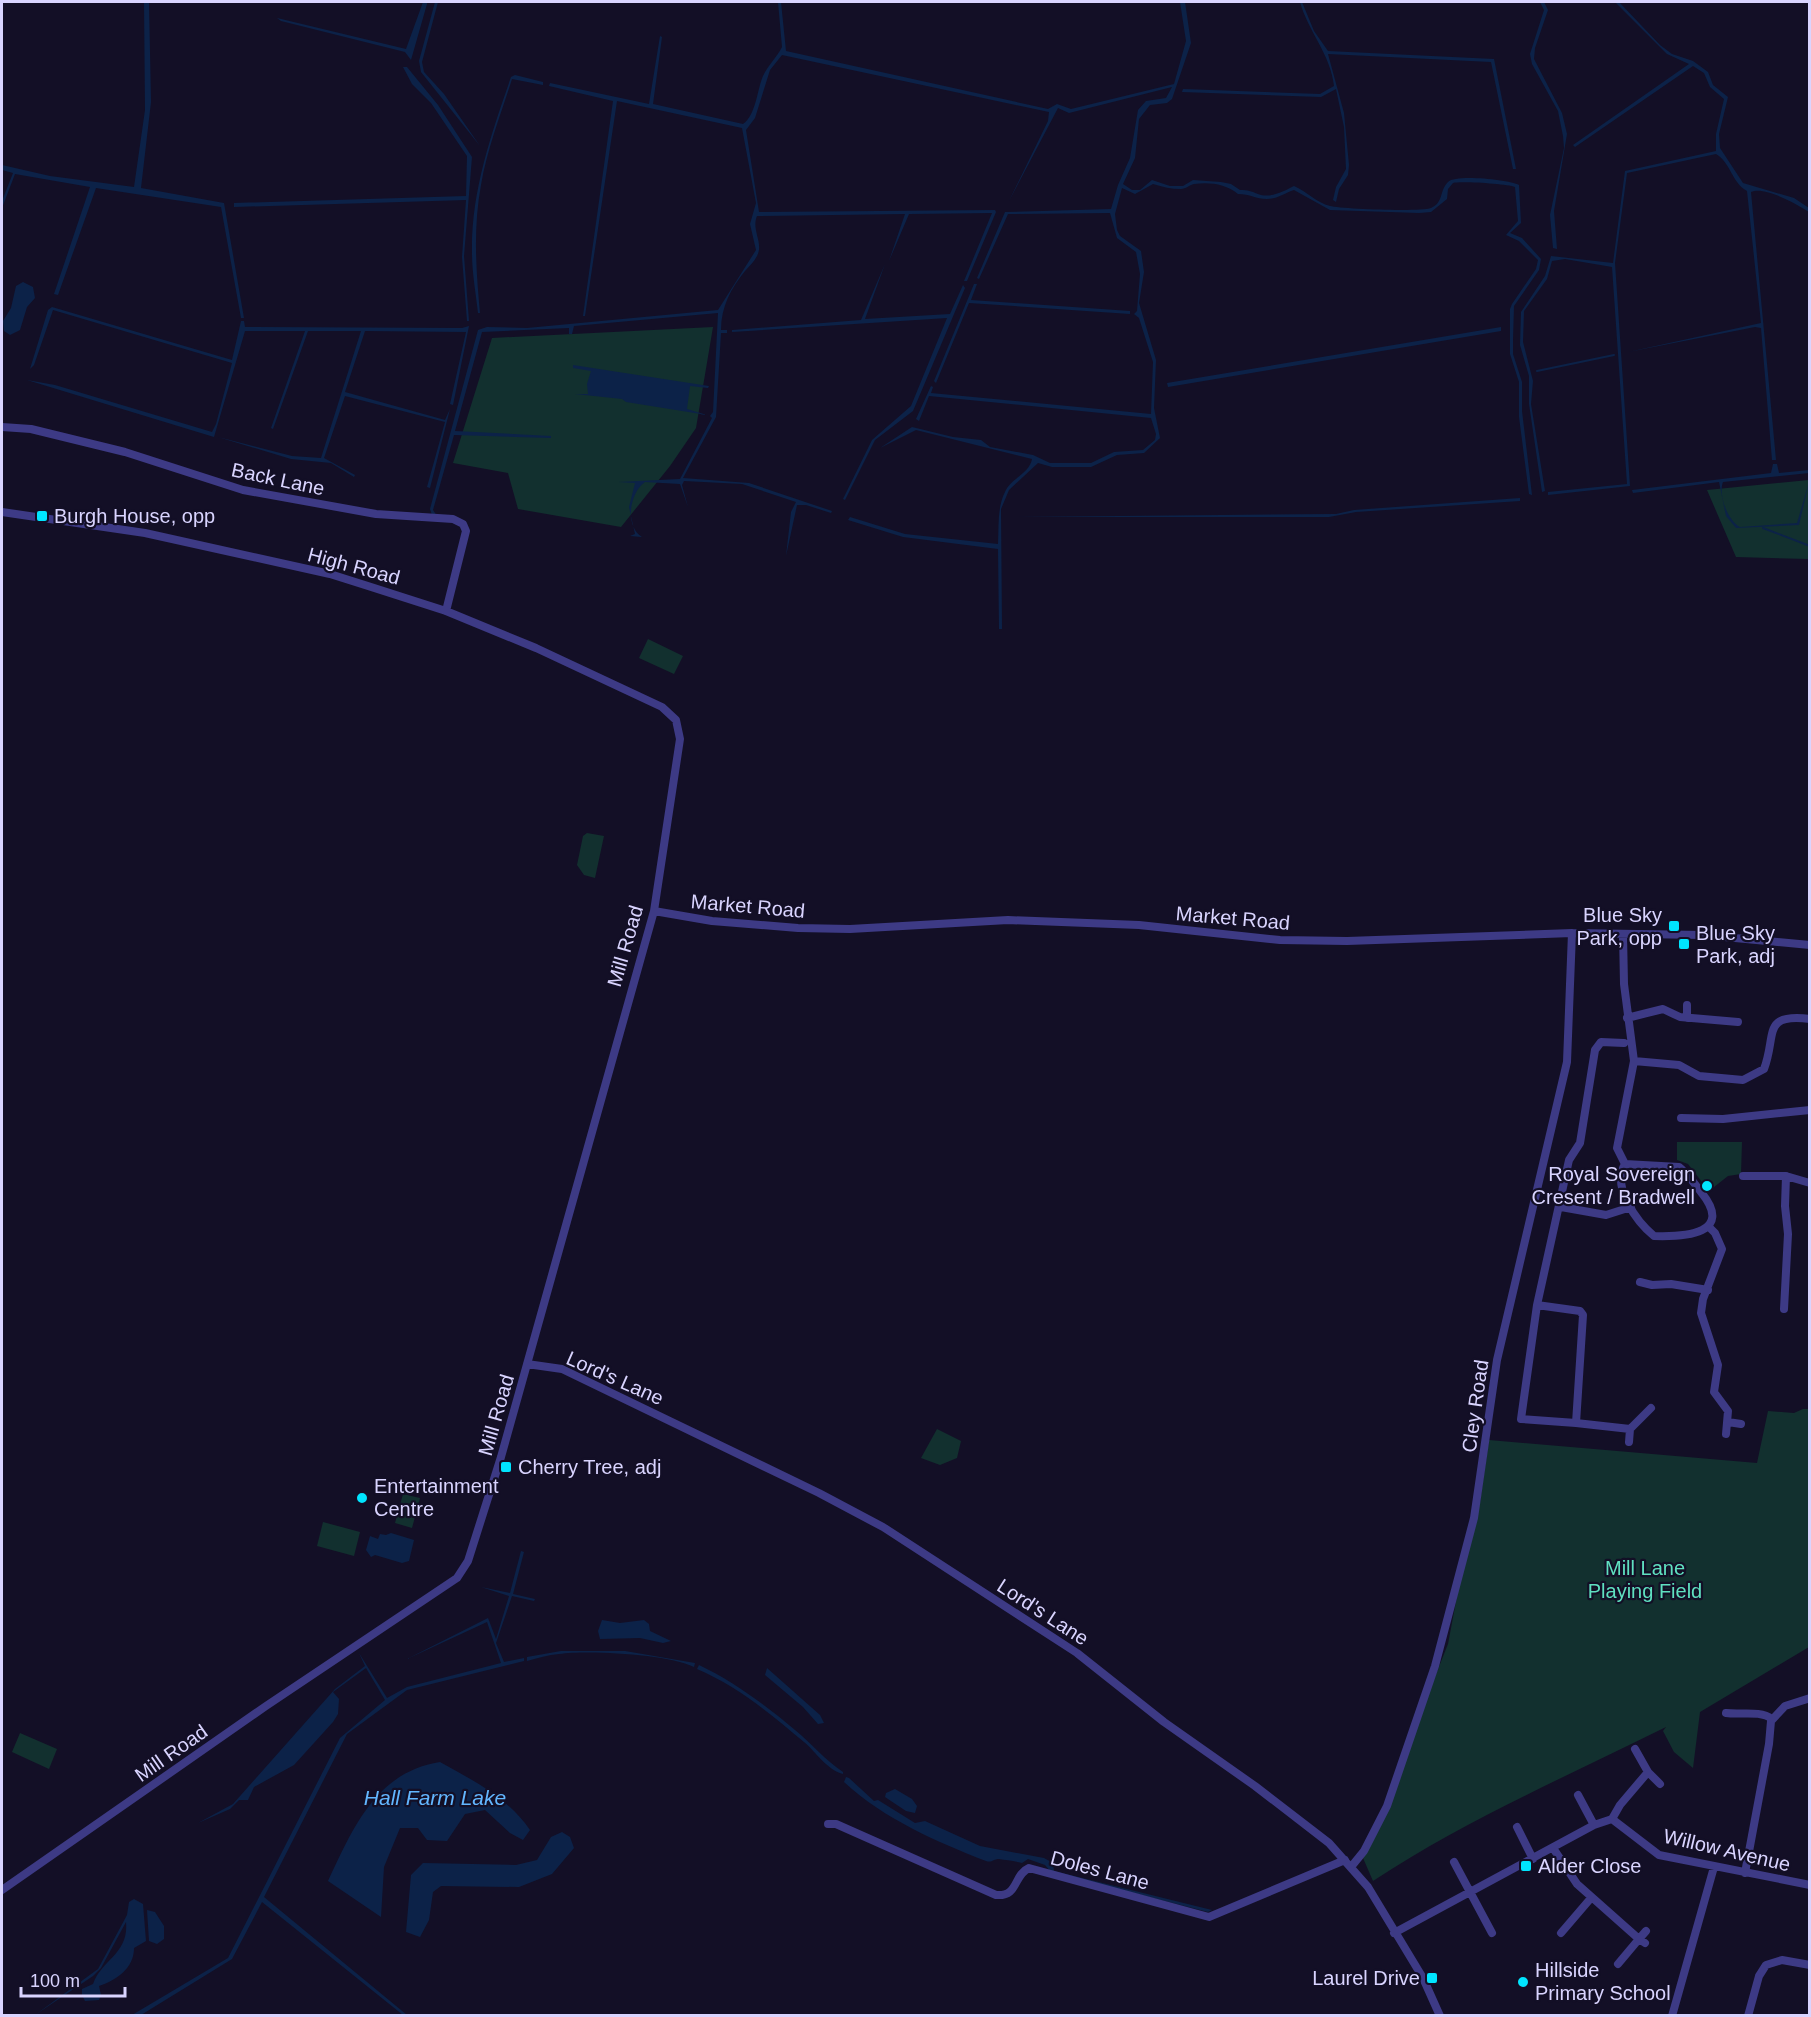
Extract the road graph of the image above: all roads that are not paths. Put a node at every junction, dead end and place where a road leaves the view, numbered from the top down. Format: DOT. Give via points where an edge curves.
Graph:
graph roads {
  1 [pos="2,427"];
  2 [pos="2,512"];
  3 [pos="446,611"];
  4 [pos="676,720"];
  5 [pos="654,911"];
  6 [pos="1572,933"];
  7 [pos="1623,934"];
  8 [pos="1809,945"];
  9 [pos="1687,1005"];
  10 [pos="1628,1018"];
  11 [pos="1687,1018"];
  12 [pos="1809,1018"];
  13 [pos="1738,1022"];
  14 [pos="1624,1043"];
  15 [pos="1634,1061"];
  16 [pos="1809,1110"];
  17 [pos="1682,1118"];
  18 [pos="1625,1164"];
  19 [pos="1743,1176"];
  20 [pos="1786,1176"];
  21 [pos="1809,1184"];
  22 [pos="1631,1207"];
  23 [pos="1561,1208"];
  24 [pos="1709,1227"];
  25 [pos="1640,1282"];
  26 [pos="1708,1290"];
  27 [pos="1537,1305"];
  28 [pos="1784,1309"];
  29 [pos="527,1364"];
  30 [pos="1651,1408"];
  31 [pos="1728,1422"];
  32 [pos="1576,1423"];
  33 [pos="1741,1424"];
  34 [pos="1630,1429"];
  35 [pos="1726,1434"];
  36 [pos="1629,1442"];
  37 [pos="1809,1698"];
  38 [pos="1726,1713"];
  39 [pos="1772,1719"];
  40 [pos="1635,1749"];
  41 [pos="1648,1772"];
  42 [pos="1660,1784"];
  43 [pos="1578,1795"];
  44 [pos="1612,1819"];
  45 [pos="828,1824"];
  46 [pos="1594,1825"];
  47 [pos="1517,1827"];
  48 [pos="1554,1848"];
  49 [pos="1533,1858"];
  50 [pos="1454,1862"];
  51 [pos="1348,1863"];
  52 [pos="1714,1867"];
  53 [pos="1745,1872"];
  54 [pos="1809,1885"];
  55 [pos="2,1890"];
  56 [pos="1470,1892"];
  57 [pos="1591,1898"];
  58 [pos="1646,1931"];
  59 [pos="1394,1933"];
  60 [pos="1492,1933"];
  61 [pos="1561,1933"];
  62 [pos="1642,1941"];
  63 [pos="1618,1964"];
  64 [pos="1809,1965"];
  65 [pos="1440,2016"];
  66 [pos="1672,2016"];
  67 [pos="1748,2016"];
  1 -- 3 [label="street, Back Lane" via="31,429 125,452 243,490 376,514 453,519 463,524 466,531"];
  2 -- 3 [label="street, High Road" via="145,533 330,574"];
  3 -- 4 [label="street, High Road" via="623,688 662,707"];
  4 -- 5 [label="street, Mill Road" via="679,751"];
  5 -- 6 [label="street, Market Road" via="712,921 798,928 1008,920 1139,925 1280,940"];
  5 -- 29 [label="street, Mill Road"];
  6 -- 7 [label="street, Market Road"];
  6 -- 51 [label="street, Cley Road" via="1567,1062 1497,1360 1474,1518 1435,1666 1391,1795 1364,1851"];
  7 -- 8 [label="street, Market Road" via="1703,935"];
  7 -- 10 [label="street"];
  9 -- 11 [label="street"];
  10 -- 11 [label="street" via="1663,1009"];
  10 -- 15 [label="street"];
  11 -- 13 [label="street"];
  12 -- 15 [label="street" via="1784,1017 1777,1023 1764,1069 1743,1080 1699,1076 1679,1065"];
  14 -- 23 [label="street" via="1597,1044 1580,1143 1569,1160"];
  15 -- 18 [label="street" via="1617,1148"];
  16 -- 17 [label="street" via="1723,1119"];
  18 -- 22 [label="street" via="1620,1183"];
  18 -- 24 [label="street" via="1673,1165 1684,1171 1711,1206"];
  19 -- 20 [label="street"];
  20 -- 21 [label="street"];
  20 -- 28 [label="street"];
  22 -- 23 [label="street" via="1606,1215"];
  22 -- 24 [label="street" via="1654,1236 1702,1232"];
  23 -- 27 [label="street"];
  24 -- 26 [label="street" via="1722,1249"];
  25 -- 26 [label="street"];
  26 -- 31 [label="street" via="1701,1313 1718,1365 1714,1392 1728,1411"];
  27 -- 32 [label="street" via="1580,1311 1583,1315"];
  27 -- 32 [label="street" via="1521,1419"];
  29 -- 51 [label="street, Lord's Lane" via="562,1369 883,1527 1077,1653 1164,1722 1303,1821"];
  29 -- 55 [label="street, Mill Road" via="468,1561 457,1578"];
  30 -- 34 [label="street"];
  31 -- 33 [label="street"];
  31 -- 35 [label="street"];
  32 -- 34 [label="street"];
  34 -- 36 [label="street"];
  37 -- 39 [label="street" via="1785,1706"];
  38 -- 39 [label="street" via="1758,1713"];
  39 -- 53 [label="street"];
  40 -- 41 [label="street"];
  41 -- 42 [label="street"];
  41 -- 44 [label="street"];
  43 -- 46 [label="street"];
  44 -- 46 [label="street"];
  44 -- 52 [label="street, Willow Avenue" via="1659,1855"];
  45 -- 51 [label="street, Doles Lane" via="836,1824 996,1895 1014,1890 1024,1870 1029,1868 1209,1917"];
  46 -- 48 [label="street"];
  47 -- 49 [label="street"];
  48 -- 49 [label="street"];
  48 -- 57 [label="street" via="1567,1872"];
  49 -- 56 [label="street"];
  50 -- 56 [label="street"];
  51 -- 59 [label="street, Lord's Lane" via="1368,1887"];
  52 -- 53 [label="street, Willow Avenue"];
  52 -- 66 [label="street"];
  53 -- 54 [label="street, Willow Avenue"];
  56 -- 59 [label="street"];
  56 -- 60 [label="street"];
  57 -- 61 [label="street"];
  57 -- 62 [label="street"];
  58 -- 62 [label="street"];
  59 -- 65 [label="street, Lord's Lane"];
  62 -- 63 [label="street"];
  64 -- 67 [label="street" via="1782,1960 1766,1965"];
}
